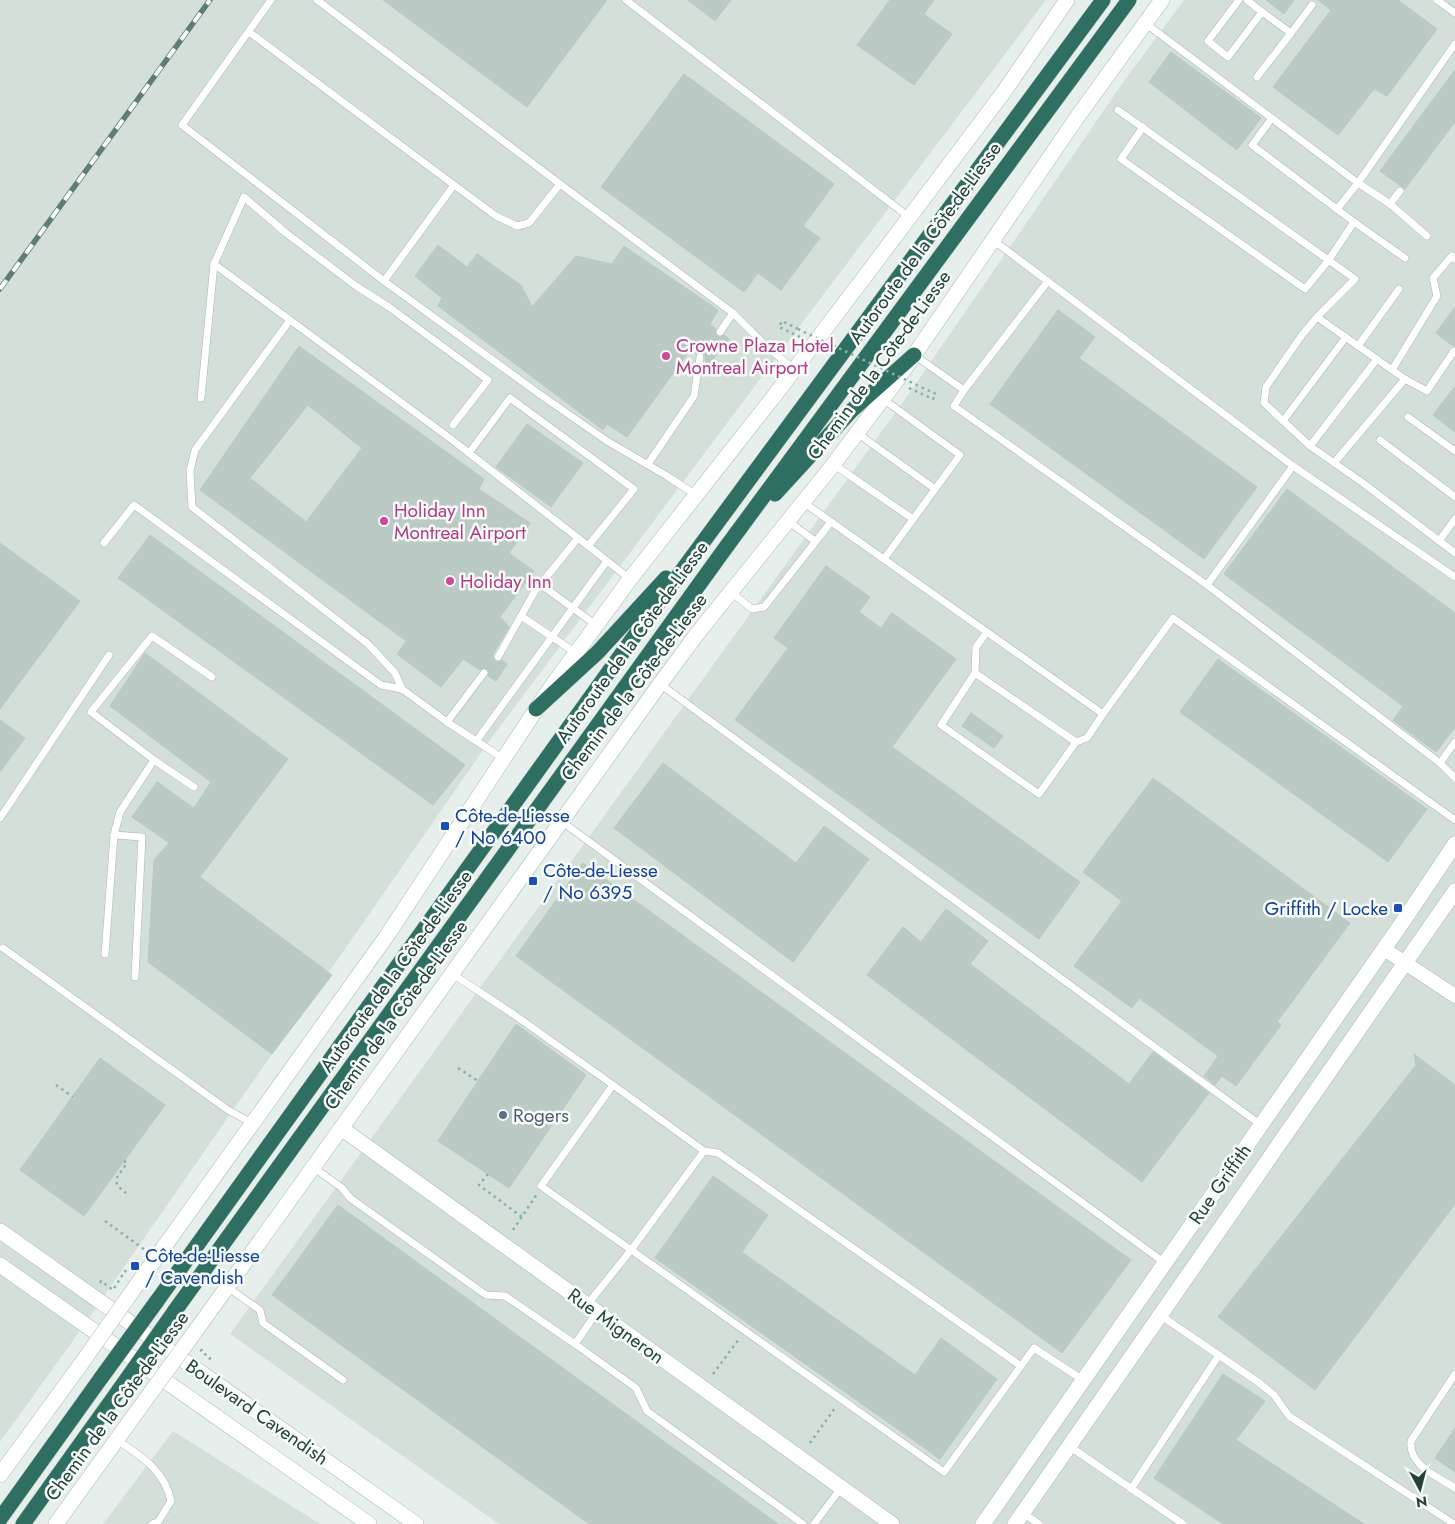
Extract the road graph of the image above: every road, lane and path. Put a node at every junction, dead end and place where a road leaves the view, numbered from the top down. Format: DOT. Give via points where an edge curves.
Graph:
graph roads {
  1 [pos="272,0"];
  2 [pos="317,0"];
  3 [pos="626,0"];
  4 [pos="1067,0"];
  5 [pos="1103,0"];
  6 [pos="1129,0"];
  7 [pos="1162,0"];
  8 [pos="1239,0"];
  9 [pos="1248,0"];
  10 [pos="1437,0"];
  11 [pos="1312,5"];
  12 [pos="1262,12"];
  13 [pos="1455,13"];
  14 [pos="1145,23"];
  15 [pos="248,32"];
  16 [pos="1291,33"];
  17 [pos="1455,44"];
  18 [pos="1257,77"];
  19 [pos="1118,110"];
  20 [pos="1272,118"];
  21 [pos="1143,128"];
  22 [pos="1358,183"];
  23 [pos="560,184"];
  24 [pos="454,185"];
  25 [pos="1400,191"];
  26 [pos="1390,204"];
  27 [pos="1337,209"];
  28 [pos="910,217"];
  29 [pos="1354,222"];
  30 [pos="1426,236"];
  31 [pos="993,240"];
  32 [pos="1405,258"];
  33 [pos="1455,259"];
  34 [pos="1328,261"];
  35 [pos="214,264"];
  36 [pos="384,281"];
  37 [pos="1048,281"];
  38 [pos="1399,289"];
  39 [pos="733,313"];
  40 [pos="1317,317"];
  41 [pos="290,320"];
  42 [pos="720,332"];
  43 [pos="1346,338"];
  44 [pos="804,339"];
  45 [pos="1358,346"];
  46 [pos="1454,351"];
  47 [pos="914,356"];
  48 [pos="700,357"];
  49 [pos="1377,359"];
  50 [pos="794,370"];
  51 [pos="1392,370"];
  52 [pos="1405,379"];
  53 [pos="907,387"];
  54 [pos="964,390"];
  55 [pos="201,398"];
  56 [pos="883,398"];
  57 [pos="1408,417"];
  58 [pos="1283,421"];
  59 [pos="453,425"];
  60 [pos="857,433"];
  61 [pos="1380,440"];
  62 [pos="1310,446"];
  63 [pos="1455,452"];
  64 [pos="469,453"];
  65 [pos="1334,463"];
  66 [pos="648,464"];
  67 [pos="833,464"];
  68 [pos="1293,466"];
  69 [pos="935,488"];
  70 [pos="696,495"];
  71 [pos="1455,497"];
  72 [pos="803,502"];
  73 [pos="913,519"];
  74 [pos="1455,519"];
  75 [pos="788,521"];
  76 [pos="718,522"];
  77 [pos="831,522"];
  78 [pos="578,538"];
  79 [pos="815,541"];
  80 [pos="1439,541"];
  81 [pos="104,543"];
  82 [pos="588,546"];
  83 [pos="724,550"];
  84 [pos="1455,553"];
  85 [pos="884,559"];
  86 [pos="607,561"];
  87 [pos="1455,577"];
  88 [pos="630,579"];
  89 [pos="540,584"];
  90 [pos="1207,584"];
  91 [pos="731,592"];
  92 [pos="572,609"];
  93 [pos="521,616"];
  94 [pos="596,625"];
  95 [pos="986,632"];
  96 [pos="552,637"];
  97 [pos="576,653"];
  98 [pos="109,655"];
  99 [pos="498,657"];
  100 [pos="484,673"];
  101 [pos="975,673"];
  102 [pos="212,676"];
  103 [pos="660,684"];
  104 [pos="402,689"];
  105 [pos="536,709"];
  106 [pos="1103,714"];
  107 [pos="448,722"];
  108 [pos="477,740"];
  109 [pos="1076,742"];
  110 [pos="1455,742"];
  111 [pos="505,759"];
  112 [pos="154,760"];
  113 [pos="1440,762"];
  114 [pos="1455,778"];
  115 [pos="194,787"];
  116 [pos="0,818"];
  117 [pos="1455,820"];
  118 [pos="561,821"];
  119 [pos="114,835"];
  120 [pos="1455,844"];
  121 [pos="1455,891"];
  122 [pos="3,948"];
  123 [pos="1384,949"];
  124 [pos="105,954"];
  125 [pos="1405,962"];
  126 [pos="451,973"];
  127 [pos="134,977"];
  128 [pos="1455,996"];
  129 [pos="458,1068"];
  130 [pos="478,1081"];
  131 [pos="56,1085"];
  132 [pos="613,1085"];
  133 [pos="73,1096"];
  134 [pos="253,1124"];
  135 [pos="1261,1125"];
  136 [pos="341,1128"];
  137 [pos="704,1151"];
  138 [pos="124,1161"];
  139 [pos="313,1167"];
  140 [pos="488,1174"];
  141 [pos="126,1193"];
  142 [pos="532,1202"];
  143 [pos="522,1217"];
  144 [pos="106,1221"];
  145 [pos="513,1230"];
  146 [pos="0,1231"];
  147 [pos="631,1250"];
  148 [pos="146,1251"];
  149 [pos="1165,1263"];
  150 [pos="0,1265"];
  151 [pos="122,1277"];
  152 [pos="101,1281"];
  153 [pos="226,1287"];
  154 [pos="157,1301"];
  155 [pos="592,1309"];
  156 [pos="174,1312"];
  157 [pos="1160,1315"];
  158 [pos="206,1344"];
  159 [pos="575,1344"];
  160 [pos="732,1348"];
  161 [pos="1220,1355"];
  162 [pos="210,1358"];
  163 [pos="1021,1366"];
  164 [pos="713,1374"];
  165 [pos="1455,1374"];
  166 [pos="343,1380"];
  167 [pos="1083,1380"];
  168 [pos="829,1417"];
  169 [pos="116,1440"];
  170 [pos="810,1444"];
  171 [pos="1069,1446"];
  172 [pos="0,1475"];
  173 [pos="841,1488"];
  174 [pos="1455,1488"];
  175 [pos="1131,1489"];
  176 [pos="0,1519"];
  177 [pos="1019,1519"];
  178 [pos="23,1524"];
  179 [pos="56,1524"];
  180 [pos="152,1524"];
  181 [pos="369,1524"];
  182 [pos="416,1524"];
  183 [pos="803,1524"];
  184 [pos="814,1524"];
  185 [pos="892,1524"];
  186 [pos="983,1524"];
  187 [pos="1039,1524"];
  188 [pos="1183,1524"];
  189 [pos="1454,1524"];
  1 -- 15 [label="lane"];
  2 -- 23 [label="lane"];
  3 -- 28 [label="lane"];
  4 -- 28 [label="main road"];
  5 -- 76 [label="highway, Autoroute de la Côte-de-Liesse"];
  6 -- 83 [label="highway, Autoroute de la Côte-de-Liesse"];
  7 -- 14 [label="main road, Chemin de la Côte-de-Liesse"];
  8 -- 12 [label="lane" via="1208,41 1228,57"];
  9 -- 12 [label="lane"];
  10 -- 13 [label="lane"];
  11 -- 16 [label="lane"];
  12 -- 16 [label="lane"];
  14 -- 20 [label="lane"];
  14 -- 31 [label="main road, Chemin de la Côte-de-Liesse"];
  15 -- 24 [label="lane"];
  15 -- 36 [label="lane" via="182,125"];
  16 -- 18 [label="lane"];
  17 -- 22 [label="lane"];
  19 -- 21 [label="lane"];
  20 -- 22 [label="lane"];
  20 -- 27 [label="lane" via="1252,145"];
  21 -- 34 [label="lane"];
  21 -- 34 [label="lane" via="1122,159 1305,290"];
  22 -- 26 [label="lane"];
  22 -- 27 [label="lane"];
  23 -- 24 [label="lane" via="529,223 517,226 496,216"];
  23 -- 39 [label="lane"];
  24 -- 36 [label="lane"];
  25 -- 26 [label="lane"];
  26 -- 30 [label="lane"];
  27 -- 29 [label="lane"];
  28 -- 50 [label="main road"];
  29 -- 32 [label="lane"];
  29 -- 34 [label="lane"];
  31 -- 37 [label="lane"];
  31 -- 47 [label="main road, Chemin de la Côte-de-Liesse"];
  33 -- 51 [label="lane" via="1452,256 1433,278 1437,296"];
  34 -- 40 [label="lane" via="1355,279"];
  35 -- 41 [label="lane"];
  35 -- 55 [label="lane"];
  35 -- 59 [label="lane" via="244,197 356,286 389,306 488,380"];
  36 -- 66 [label="lane" via="607,441"];
  37 -- 54 [label="lane"];
  37 -- 68 [label="lane"];
  38 -- 45 [label="lane"];
  39 -- 42 [label="lane"];
  39 -- 50 [label="lane"];
  40 -- 43 [label="lane"];
  40 -- 58 [label="lane" via="1266,387 1264,403"];
  41 -- 64 [label="lane"];
  41 -- 104 [label="lane" via="195,450 190,471 192,507 368,644 396,673"];
  43 -- 45 [label="lane"];
  43 -- 58 [label="lane"];
  44 -- 53 [label="path, bridge" via="779,327 782,320 936,394 933,399"];
  45 -- 49 [label="lane"];
  46 -- 52 [label="lane" via="1427,391"];
  47 -- 54 [label="lane"];
  47 -- 56 [label="main road, Chemin de la Côte-de-Liesse"];
  47 -- 83 [label="highway" via="852,411"];
  48 -- 66 [label="lane" via="694,396"];
  49 -- 51 [label="lane"];
  49 -- 62 [label="lane"];
  50 -- 70 [label="main road"];
  51 -- 52 [label="lane"];
  52 -- 65 [label="lane"];
  54 -- 90 [label="lane" via="954,406"];
  56 -- 60 [label="main road, Chemin de la Côte-de-Liesse"];
  56 -- 69 [label="lane" via="960,455"];
  57 -- 63 [label="lane"];
  58 -- 62 [label="lane"];
  60 -- 67 [label="main road, Chemin de la Côte-de-Liesse"];
  60 -- 69 [label="lane"];
  61 -- 71 [label="lane"];
  62 -- 65 [label="lane"];
  64 -- 78 [label="lane"];
  64 -- 82 [label="lane" via="510,398 634,488"];
  65 -- 80 [label="lane"];
  66 -- 70 [label="lane"];
  67 -- 72 [label="main road, Chemin de la Côte-de-Liesse"];
  67 -- 73 [label="lane"];
  68 -- 87 [label="lane"];
  68 -- 90 [label="lane"];
  69 -- 73 [label="lane"];
  70 -- 88 [label="main road"];
  72 -- 75 [label="main road, Chemin de la Côte-de-Liesse"];
  72 -- 77 [label="lane"];
  73 -- 85 [label="lane"];
  74 -- 80 [label="lane"];
  75 -- 79 [label="lane"];
  75 -- 91 [label="main road, Chemin de la Côte-de-Liesse"];
  76 -- 105 [label="highway" via="598,652"];
  76 -- 154 [label="highway, Autoroute de la Côte-de-Liesse"];
  77 -- 79 [label="lane"];
  77 -- 85 [label="lane"];
  78 -- 82 [label="lane"];
  78 -- 89 [label="lane"];
  79 -- 91 [label="lane" via="764,607 752,609"];
  80 -- 84 [label="lane"];
  81 -- 104 [label="lane" via="134,505 381,685"];
  82 -- 86 [label="lane"];
  83 -- 156 [label="highway, Autoroute de la Côte-de-Liesse"];
  85 -- 95 [label="lane"];
  86 -- 88 [label="lane"];
  86 -- 92 [label="lane"];
  88 -- 94 [label="main road"];
  89 -- 92 [label="lane"];
  89 -- 93 [label="lane"];
  90 -- 113 [label="lane"];
  91 -- 103 [label="main road, Chemin de la Côte-de-Liesse"];
  92 -- 94 [label="lane"];
  92 -- 96 [label="lane"];
  93 -- 96 [label="lane"];
  93 -- 99 [label="lane"];
  94 -- 97 [label="main road"];
  95 -- 101 [label="lane" via="976,647"];
  95 -- 106 [label="lane"];
  96 -- 97 [label="lane"];
  96 -- 108 [label="lane"];
  97 -- 105 [label="main road"];
  98 -- 116 [label="lane"];
  100 -- 107 [label="lane"];
  101 -- 109 [label="lane"];
  101 -- 109 [label="lane" via="941,725 1039,794"];
  102 -- 112 [label="lane" via="152,636 92,712"];
  103 -- 118 [label="main road, Chemin de la Côte-de-Liesse"];
  103 -- 135 [label="lane"];
  104 -- 107 [label="lane"];
  105 -- 111 [label="main road"];
  106 -- 109 [label="lane" via="1087,738"];
  106 -- 117 [label="lane" via="1174,618"];
  107 -- 108 [label="lane"];
  108 -- 111 [label="lane"];
  110 -- 113 [label="lane"];
  111 -- 134 [label="main road" via="376,952"];
  112 -- 115 [label="lane"];
  112 -- 119 [label="lane" via="120,812"];
  113 -- 114 [label="lane"];
  118 -- 126 [label="main road, Chemin de la Côte-de-Liesse"];
  118 -- 149 [label="lane"];
  119 -- 124 [label="lane"];
  119 -- 127 [label="lane" via="142,837"];
  120 -- 123 [label="main road, Rue Griffith"];
  121 -- 125 [label="main road, Rue Griffith"];
  122 -- 134 [label="lane" via="228,1110"];
  123 -- 125 [label="street"];
  123 -- 135 [label="main road, Rue Griffith"];
  125 -- 128 [label="street"];
  125 -- 157 [label="main road, Rue Griffith"];
  126 -- 132 [label="lane"];
  126 -- 136 [label="main road, Chemin de la Côte-de-Liesse"];
  129 -- 130 [label="path"];
  131 -- 133 [label="path"];
  132 -- 137 [label="lane"];
  132 -- 147 [label="lane" via="541,1186"];
  134 -- 172 [label="main road, bridge"];
  135 -- 149 [label="main road, Rue Griffith"];
  136 -- 139 [label="main road, Chemin de la Côte-de-Liesse"];
  136 -- 155 [label="main road, Rue Migneron"];
  137 -- 147 [label="lane"];
  137 -- 163 [label="lane" via="718,1153"];
  138 -- 141 [label="path" via="127,1163 116,1182"];
  139 -- 153 [label="main road, Chemin de la Côte-de-Liesse"];
  139 -- 159 [label="lane" via="342,1188 350,1198 486,1295 505,1296"];
  140 -- 143 [label="path" via="478,1185"];
  142 -- 143 [label="path"];
  143 -- 145 [label="path"];
  144 -- 148 [label="path"];
  146 -- 182 [label="main road, Boulevard Cavendish"];
  147 -- 155 [label="lane"];
  147 -- 163 [label="lane" via="944,1472"];
  149 -- 167 [label="main road, Rue Griffith"];
  150 -- 181 [label="main road, Boulevard Cavendish"];
  151 -- 152 [label="path" via="113,1290"];
  153 -- 166 [label="lane" via="260,1310 263,1322"];
  153 -- 169 [label="main road, Chemin de la Côte-de-Liesse, bridge"];
  154 -- 176 [label="highway, Chemin de la Côte-de-Liesse, bridge"];
  155 -- 159 [label="lane"];
  155 -- 173 [label="main road, Rue Migneron"];
  156 -- 178 [label="highway, Chemin de la Côte-de-Liesse, bridge"];
  157 -- 161 [label="lane"];
  157 -- 171 [label="main road, Rue Griffith"];
  158 -- 162 [label="path" via="201,1351"];
  159 -- 183 [label="lane" via="636,1388 647,1411"];
  160 -- 164 [label="path"];
  161 -- 175 [label="lane"];
  161 -- 189 [label="lane" via="1274,1395 1289,1416"];
  163 -- 167 [label="lane" via="1034,1348"];
  165 -- 174 [label="lane" via="1411,1441 1410,1448 1422,1467"];
  167 -- 186 [label="main road, Rue Griffith"];
  168 -- 170 [label="path"];
  169 -- 179 [label="main road, Chemin de la Côte-de-Liesse"];
  169 -- 180 [label="lane" via="155,1469 169,1491 171,1501 158,1522"];
  171 -- 175 [label="lane"];
  171 -- 177 [label="main road, Rue Griffith"];
  173 -- 184 [label="lane"];
  173 -- 185 [label="main road, Rue Migneron"];
  175 -- 188 [label="lane"];
  177 -- 187 [label="lane"];
}
